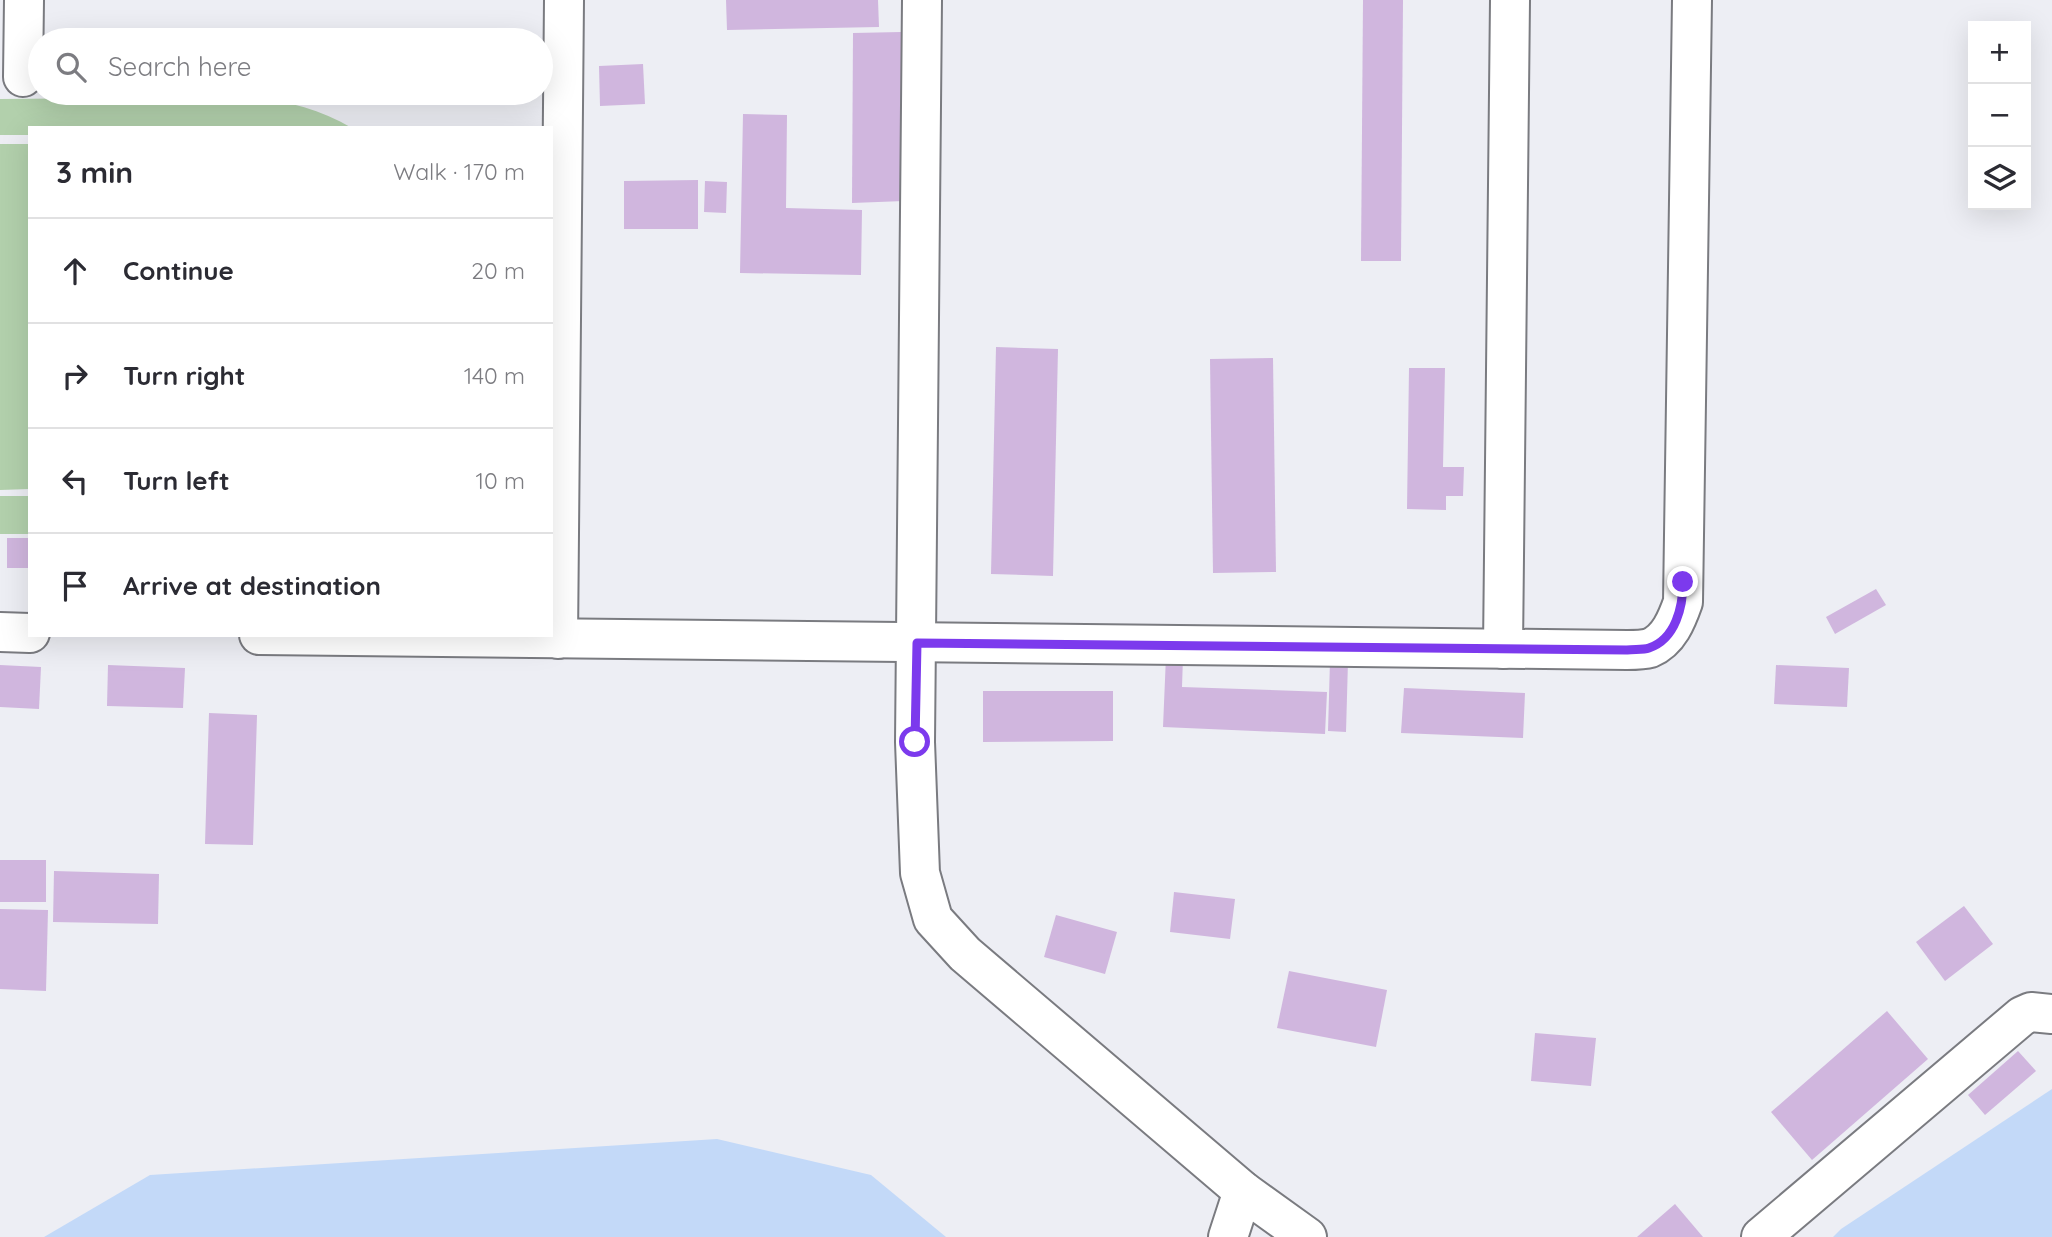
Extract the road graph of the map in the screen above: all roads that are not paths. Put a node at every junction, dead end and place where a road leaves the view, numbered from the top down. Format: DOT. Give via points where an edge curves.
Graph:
graph roads {
  1 [pos="24,0"];
  2 [pos="564,0"];
  3 [pos="922,0"];
  4 [pos="1510,0"];
  5 [pos="1692,0"];
  6 [pos="23,77"];
  7 [pos="0,632"];
  8 [pos="28,633"];
  9 [pos="408,637"];
  10 [pos="558,639"];
  11 [pos="917,643"];
  12 [pos="1503,649"];
  13 [pos="2052,1014"];
  14 [pos="1243,1191"];
  15 [pos="1228,1237"];
  16 [pos="1307,1237"];
  17 [pos="1761,1237"];
  1 -- 6 [label="street"];
  2 -- 10 [label="street"];
  3 -- 11 [label="street"];
  4 -- 12 [label="street"];
  5 -- 12 [label="street" via="1683,601 1677,620 1651,648"];
  7 -- 8 [label="street"];
  9 -- 10 [label="street"];
  10 -- 11 [label="street"];
  11 -- 12 [label="street"];
  11 -- 14 [label="street" via="920,873 933,919 965,954"];
  13 -- 17 [label="street" via="2022,1016"];
  14 -- 15 [label="street"];
  14 -- 16 [label="street"];
}
